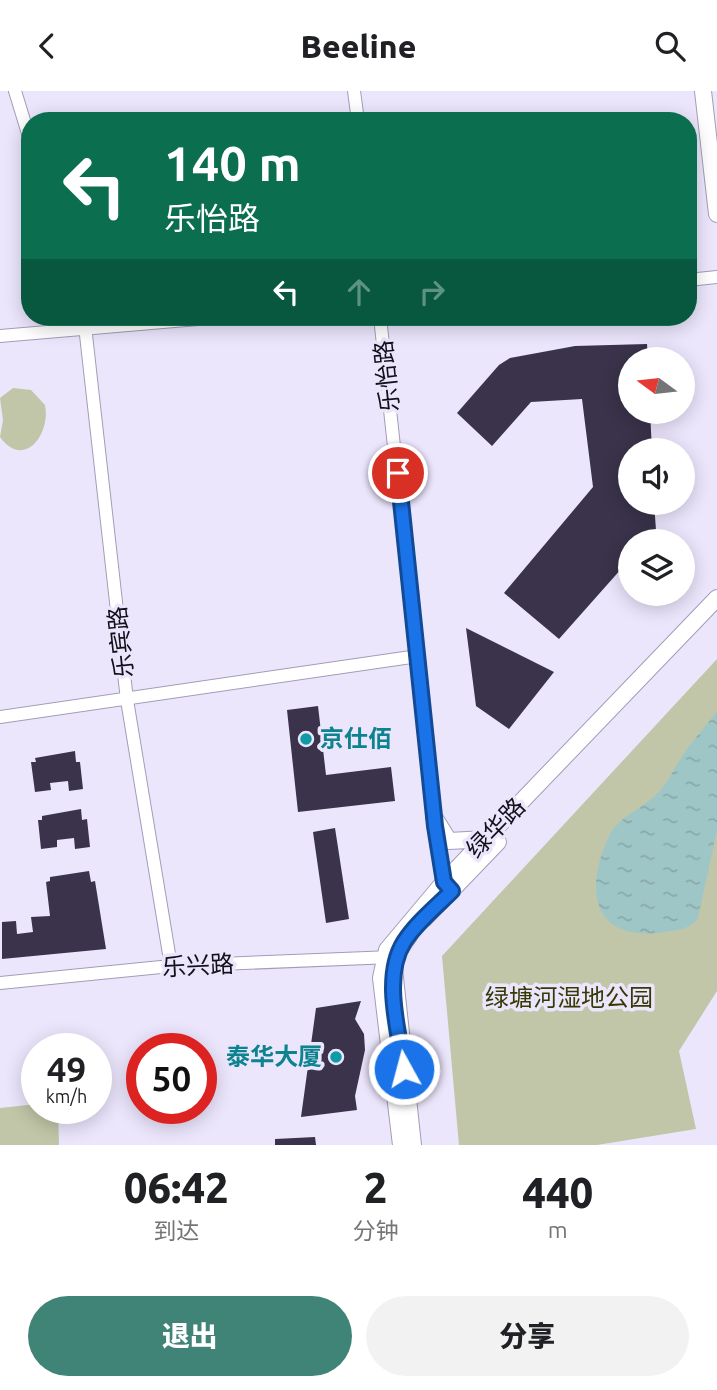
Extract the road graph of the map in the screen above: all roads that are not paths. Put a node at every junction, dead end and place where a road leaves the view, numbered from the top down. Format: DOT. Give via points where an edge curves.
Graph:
graph roads {
  1 [pos="15,91"];
  2 [pos="354,91"];
  3 [pos="703,91"];
  4 [pos="21,112"];
  5 [pos="357,112"];
  6 [pos="717,214"];
  7 [pos="717,277"];
  8 [pos="697,278"];
  9 [pos="61,326"];
  10 [pos="86,326"];
  11 [pos="381,326"];
  12 [pos="0,336"];
  13 [pos="717,598"];
  14 [pos="717,612"];
  15 [pos="418,656"];
  16 [pos="127,700"];
  17 [pos="0,717"];
  18 [pos="434,817"];
  19 [pos="486,839"];
  20 [pos="448,886"];
  21 [pos="390,957"];
  22 [pos="171,966"];
  23 [pos="0,983"];
  24 [pos="401,1145"];
  25 [pos="414,1145"];
  1 -- 4 [label="street"];
  2 -- 5 [label="street"];
  3 -- 6 [label="main road"];
  7 -- 8 [label="street"];
  9 -- 12 [label="street"];
  10 -- 16 [label="street, 乐宾路"];
  11 -- 15 [label="street, 乐怡路"];
  13 -- 19 [label="main road, 绿华路"];
  14 -- 20 [label="main road, 绿华路"];
  15 -- 16 [label="street"];
  15 -- 18 [label="street, 乐怡路"];
  16 -- 17 [label="street"];
  16 -- 22 [label="street, 乐宾路"];
  18 -- 19 [label="main road" via="449,841"];
  18 -- 20 [label="street, 乐怡路"];
  19 -- 20 [label="main road, 绿华路"];
  20 -- 21 [label="main road, 绿华路" via="396,937"];
  21 -- 22 [label="street, 乐兴路"];
  21 -- 24 [label="main road" via="381,978"];
  21 -- 25 [label="main road"];
  22 -- 23 [label="street, 乐兴路"];
}
